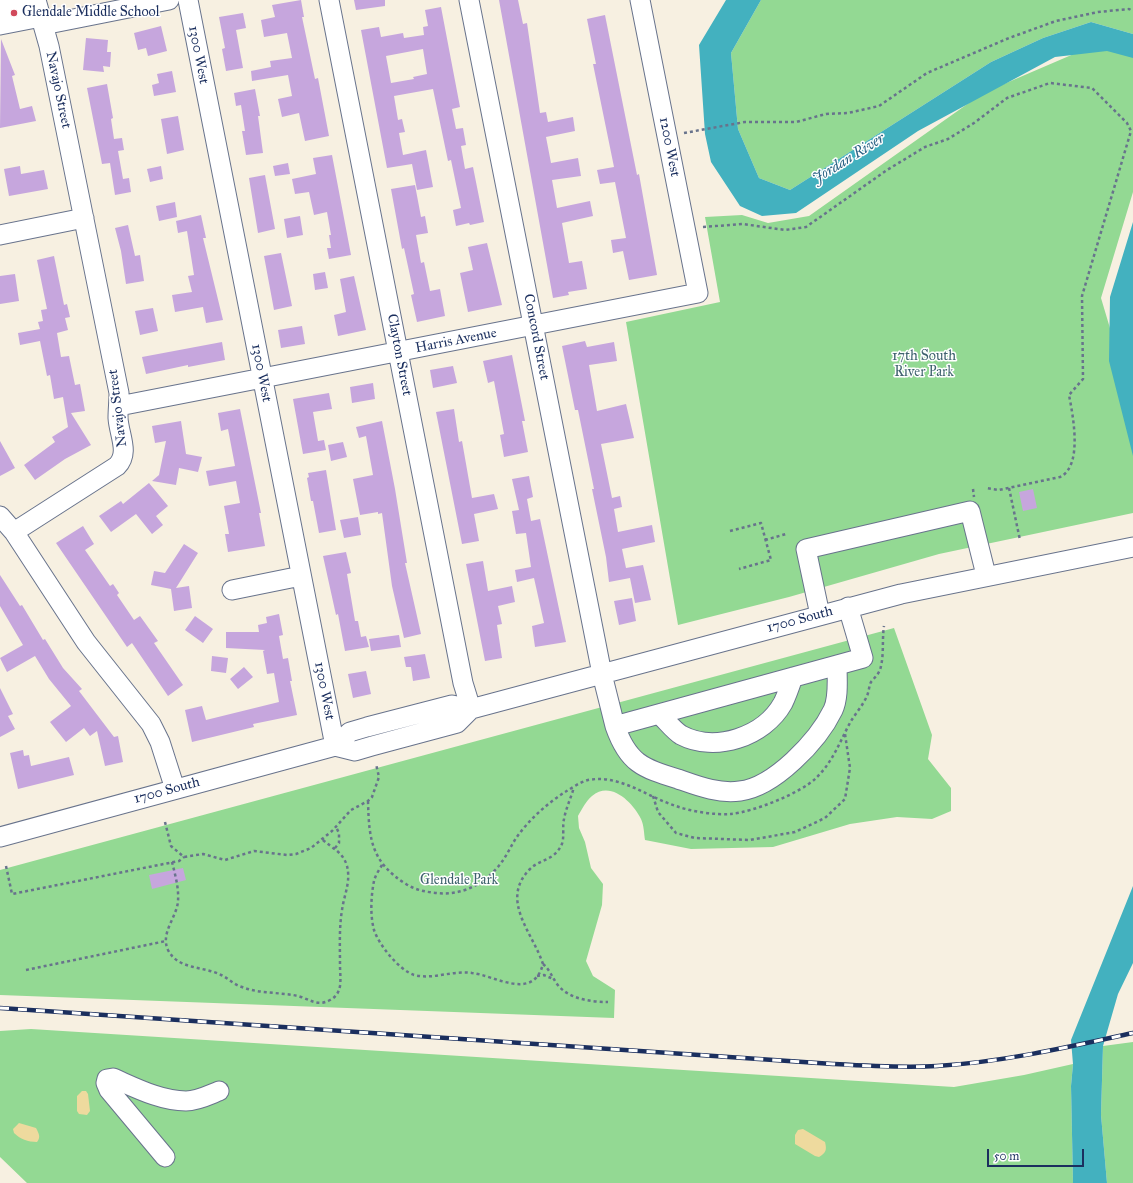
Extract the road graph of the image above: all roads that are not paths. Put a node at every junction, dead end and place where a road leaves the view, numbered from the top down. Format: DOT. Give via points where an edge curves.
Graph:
graph roads {
  1 [pos="31,0"];
  2 [pos="169,0"];
  3 [pos="188,0"];
  4 [pos="329,0"];
  5 [pos="469,0"];
  6 [pos="640,0"];
  7 [pos="0,6"];
  8 [pos="40,14"];
  9 [pos="0,25"];
  10 [pos="84,218"];
  11 [pos="0,235"];
  12 [pos="698,293"];
  13 [pos="533,326"];
  14 [pos="398,352"];
  15 [pos="262,378"];
  16 [pos="119,406"];
  17 [pos="0,516"];
  18 [pos="14,532"];
  19 [pos="1133,546"];
  20 [pos="986,575"];
  21 [pos="301,576"];
  22 [pos="232,590"];
  23 [pos="848,607"];
  24 [pos="820,615"];
  25 [pos="837,665"];
  26 [pos="602,674"];
  27 [pos="794,677"];
  28 [pos="471,709"];
  29 [pos="659,714"];
  30 [pos="615,726"];
  31 [pos="335,746"];
  32 [pos="175,789"];
  33 [pos="1,833"];
  34 [pos="219,1091"];
  35 [pos="165,1157"];
  1 -- 7 [label="street"];
  2 -- 8 [label="street"];
  3 -- 15 [label="street, 1300 West"];
  4 -- 14 [label="street, Clayton Street"];
  5 -- 13 [label="street, Concord Street"];
  6 -- 12 [label="street, 1200 West"];
  8 -- 9 [label="street"];
  8 -- 10 [label="street, Navajo Street"];
  10 -- 11 [label="street"];
  10 -- 16 [label="street, Navajo Street" via="119,393"];
  12 -- 13 [label="street, Harris Avenue"];
  13 -- 14 [label="street, Harris Avenue"];
  13 -- 26 [label="street, Concord Street"];
  14 -- 15 [label="street, Harris Avenue"];
  14 -- 28 [label="street, Clayton Street" via="463,683"];
  15 -- 16 [label="street, Harris Avenue"];
  15 -- 21 [label="street, 1300 West"];
  16 -- 18 [label="street, Navajo Street" via="118,419 124,450 122,462"];
  17 -- 18 [label="street"];
  18 -- 32 [label="street" via="86,642 151,724 160,742"];
  19 -- 20 [label="street, 1700 South"];
  20 -- 23 [label="street, 1700 South"];
  20 -- 24 [label="street" via="970,511 814,547 806,549"];
  21 -- 22 [label="street"];
  21 -- 31 [label="street, 1300 West"];
  23 -- 24 [label="street, 1700 South"];
  23 -- 25 [label="street" via="863,658"];
  24 -- 26 [label="street, 1700 South"];
  25 -- 27 [label="street"];
  25 -- 30 [label="street, Concord Street" via="838,687 833,709 817,734 776,776 757,787 722,792 661,774 636,762 622,744"];
  26 -- 28 [label="street, 1700 South"];
  26 -- 30 [label="street, Concord Street"];
  27 -- 29 [label="street"];
  27 -- 29 [label="street" via="783,704 767,722 743,737 725,742 697,741 680,734"];
  28 -- 31 [label="street, 1700 South" via="452,704 367,727 350,732"];
  29 -- 30 [label="street"];
  31 -- 32 [label="street, 1700 South"];
  32 -- 33 [label="street, 1700 South"];
  34 -- 35 [label="street" via="188,1101 175,1100 152,1095 113,1078 107,1080 110,1090"];
}
